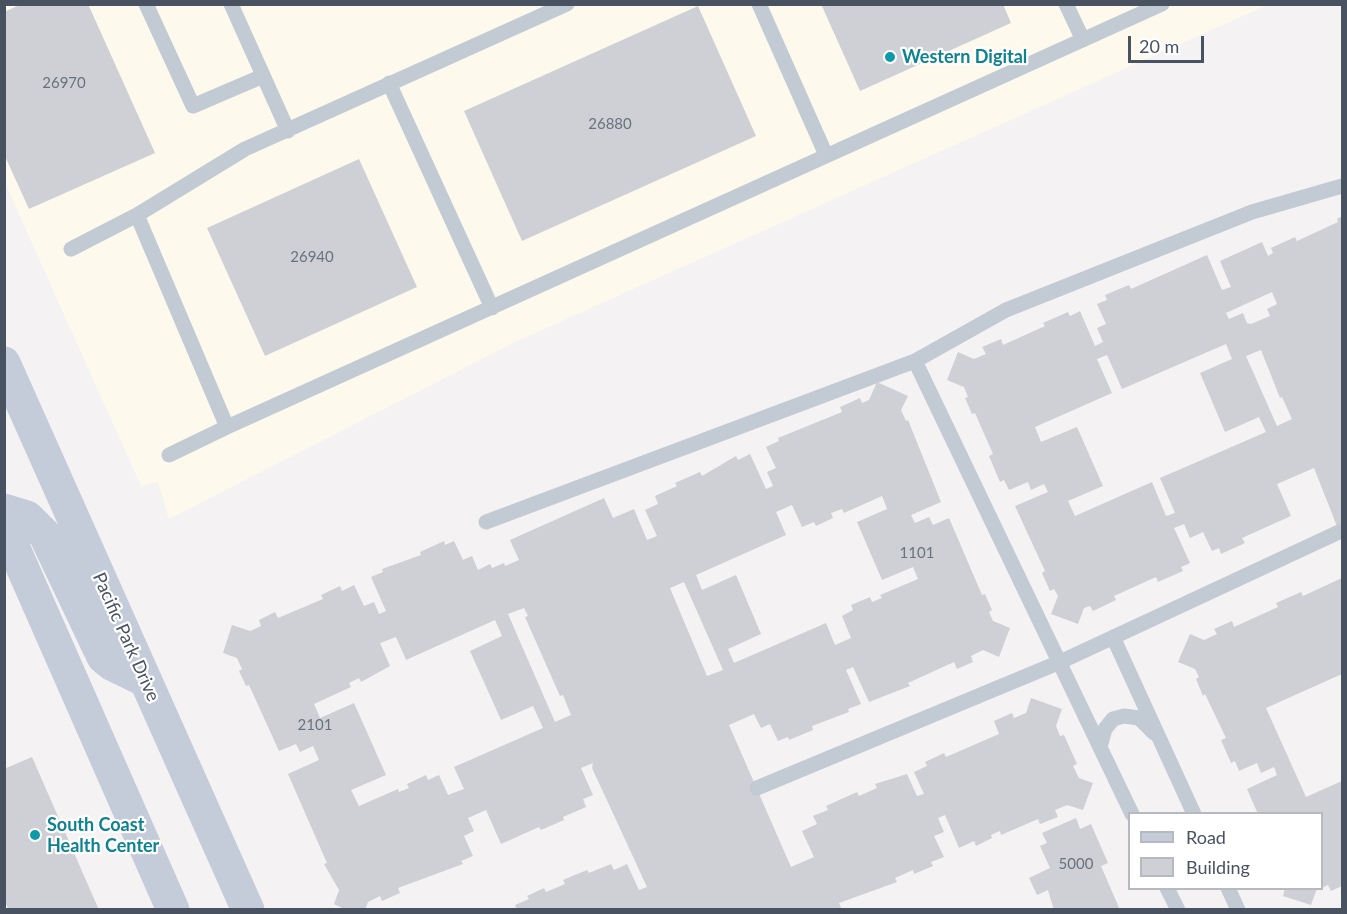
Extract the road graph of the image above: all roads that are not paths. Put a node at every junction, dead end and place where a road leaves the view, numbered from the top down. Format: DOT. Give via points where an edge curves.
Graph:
graph roads {
  1 [pos="146,4"];
  2 [pos="231,4"];
  3 [pos="759,4"];
  4 [pos="1066,4"];
  5 [pos="1162,4"];
  6 [pos="560,6"];
  7 [pos="1083,40"];
  8 [pos="263,76"];
  9 [pos="389,83"];
  10 [pos="288,131"];
  11 [pos="826,155"];
  12 [pos="1342,186"];
  13 [pos="137,215"];
  14 [pos="71,249"];
  15 [pos="492,308"];
  16 [pos="915,361"];
  17 [pos="4,363"];
  18 [pos="227,427"];
  19 [pos="169,455"];
  20 [pos="4,510"];
  21 [pos="486,522"];
  22 [pos="4,526"];
  23 [pos="1339,532"];
  24 [pos="1113,638"];
  25 [pos="1060,663"];
  26 [pos="146,681"];
  27 [pos="1160,739"];
  28 [pos="1100,747"];
  29 [pos="757,789"];
  30 [pos="1132,812"];
  31 [pos="1194,812"];
  32 [pos="1168,890"];
  33 [pos="1229,890"];
  34 [pos="173,909"];
  35 [pos="248,909"];
  36 [pos="1178,909"];
  37 [pos="1238,909"];
  1 -- 8 [label="lane" via="193,106"];
  2 -- 8 [label="lane"];
  3 -- 11 [label="lane"];
  4 -- 7 [label="lane"];
  5 -- 7 [label="lane"];
  6 -- 9 [label="lane"];
  7 -- 11 [label="lane"];
  8 -- 10 [label="lane"];
  9 -- 10 [label="lane"];
  9 -- 15 [label="lane"];
  10 -- 13 [label="lane" via="246,149"];
  11 -- 15 [label="lane"];
  12 -- 16 [label="lane" via="1252,212 1006,310"];
  13 -- 14 [label="lane"];
  13 -- 18 [label="lane"];
  15 -- 18 [label="lane"];
  16 -- 21 [label="lane"];
  16 -- 25 [label="lane"];
  17 -- 26 [label="main road, Pacific Park Drive"];
  18 -- 19 [label="lane"];
  20 -- 26 [label="main road" via="27,517 45,535 103,657"];
  22 -- 34 [label="main road"];
  23 -- 24 [label="lane"];
  24 -- 25 [label="lane"];
  24 -- 27 [label="lane"];
  25 -- 28 [label="lane"];
  25 -- 29 [label="lane"];
  26 -- 35 [label="main road, Pacific Park Drive"];
  27 -- 28 [label="lane" via="1139,718 1124,716 1113,719 1105,729"];
  27 -- 31 [label="lane"];
  28 -- 30 [label="lane"];
  32 -- 36 [label="lane"];
  33 -- 37 [label="lane"];
}
